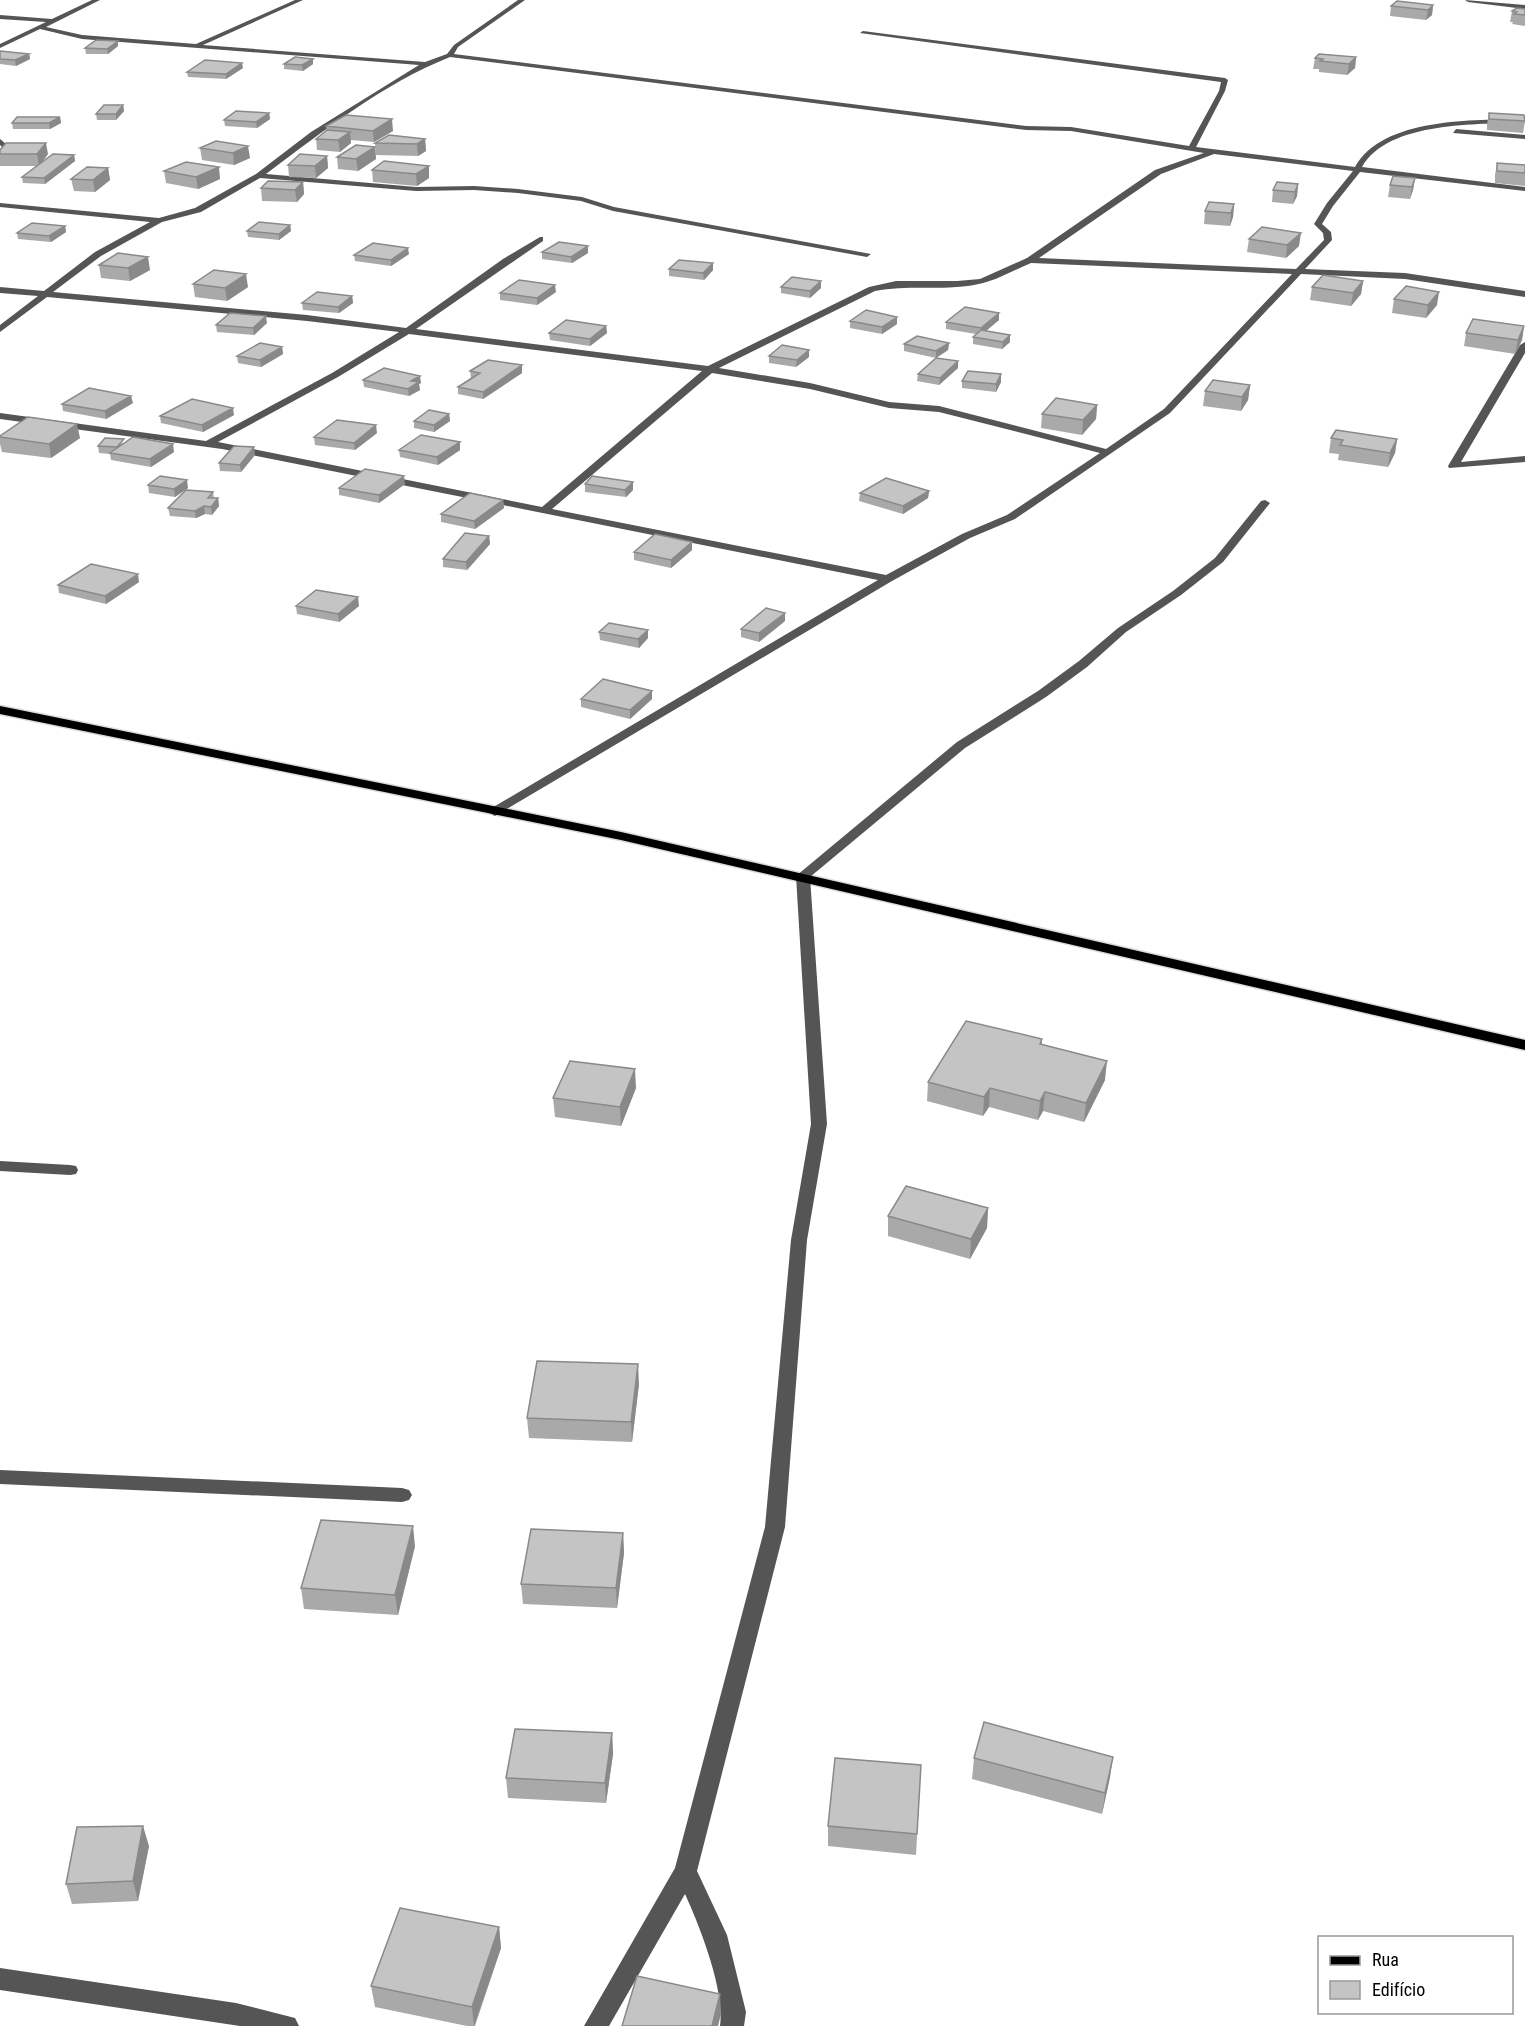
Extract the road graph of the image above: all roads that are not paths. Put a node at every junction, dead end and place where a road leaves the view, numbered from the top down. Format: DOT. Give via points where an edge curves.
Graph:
graph roads {
  1 [pos="97,0"];
  2 [pos="300,0"];
  3 [pos="522,0"];
  4 [pos="1468,0"];
  5 [pos="1525,7"];
  6 [pos="0,17"];
  7 [pos="56,20"];
  8 [pos="38,27"];
  9 [pos="863,33"];
  10 [pos="196,45"];
  11 [pos="0,46"];
  12 [pos="449,55"];
  13 [pos="426,64"];
  14 [pos="1525,121"];
  15 [pos="1429,129"];
  16 [pos="1525,137"];
  17 [pos="0,141"];
  18 [pos="1192,147"];
  19 [pos="1214,152"];
  20 [pos="0,156"];
  21 [pos="1359,169"];
  22 [pos="259,176"];
  23 [pos="1525,189"];
  24 [pos="0,205"];
  25 [pos="159,220"];
  26 [pos="540,239"];
  27 [pos="867,254"];
  28 [pos="1030,260"];
  29 [pos="1300,270"];
  30 [pos="0,290"];
  31 [pos="47,294"];
  32 [pos="1525,294"];
  33 [pos="0,328"];
  34 [pos="408,331"];
  35 [pos="1525,345"];
  36 [pos="710,369"];
  37 [pos="0,416"];
  38 [pos="207,444"];
  39 [pos="1108,452"];
  40 [pos="1525,459"];
  41 [pos="1265,503"];
  42 [pos="544,510"];
  43 [pos="888,579"];
  44 [pos="0,710"];
  45 [pos="495,812"];
  46 [pos="803,876"];
  47 [pos="1525,1045"];
  48 [pos="0,1166"];
  49 [pos="69,1170"];
  50 [pos="0,1477"];
  51 [pos="402,1495"];
  52 [pos="686,1871"];
  53 [pos="0,1979"];
  54 [pos="287,2026"];
  55 [pos="596,2026"];
  56 [pos="732,2026"];
  1 -- 7 [label="street"];
  2 -- 10 [label="street"];
  3 -- 12 [label="street"];
  4 -- 5 [label="street"];
  6 -- 7 [label="street"];
  7 -- 8 [label="street"];
  8 -- 10 [label="street" via="82,37"];
  8 -- 11 [label="street"];
  9 -- 18 [label="street" via="1225,80"];
  10 -- 13 [label="street"];
  12 -- 13 [label="street"];
  12 -- 18 [label="street"];
  13 -- 22 [label="street" via="314,134"];
  14 -- 15 [label="street"];
  15 -- 16 [label="street"];
  15 -- 21 [label="street" via="1378,146 1366,154"];
  17 -- 20 [label="street" via="8,149"];
  18 -- 19 [label="street"];
  19 -- 21 [label="street"];
  19 -- 28 [label="street" via="1158,172"];
  21 -- 23 [label="street"];
  21 -- 29 [label="street" via="1326,206 1318,224 1327,232 1328,240"];
  22 -- 25 [label="street" via="198,210"];
  22 -- 27 [label="street" via="416,189 474,188 555,194 613,209"];
  24 -- 25 [label="street"];
  25 -- 31 [label="street" via="98,254"];
  26 -- 34 [label="street"];
  28 -- 29 [label="street"];
  28 -- 36 [label="street" via="982,281 896,284 872,290"];
  29 -- 32 [label="street" via="1405,276"];
  29 -- 39 [label="street" via="1167,411"];
  30 -- 31 [label="street"];
  31 -- 33 [label="street"];
  31 -- 34 [label="street"];
  34 -- 36 [label="street"];
  34 -- 38 [label="street" via="299,396"];
  35 -- 40 [label="street" via="1453,466"];
  36 -- 39 [label="street" via="810,386 889,405 939,409"];
  36 -- 42 [label="street"];
  37 -- 38 [label="street"];
  38 -- 42 [label="street"];
  39 -- 43 [label="street" via="1011,517 966,536"];
  41 -- 46 [label="street" via="1219,560 1042,694 961,745"];
  42 -- 43 [label="street"];
  43 -- 45 [label="street"];
  44 -- 45 [label="main road"];
  45 -- 46 [label="main road"];
  46 -- 47 [label="main road"];
  46 -- 52 [label="street" via="819,1124 799,1240 775,1527"];
  48 -- 49 [label="street"];
  50 -- 51 [label="street"];
  52 -- 55 [label="street"];
  52 -- 56 [label="street" via="715,1935 734,2012"];
  53 -- 54 [label="street" via="236,2014"];
}
